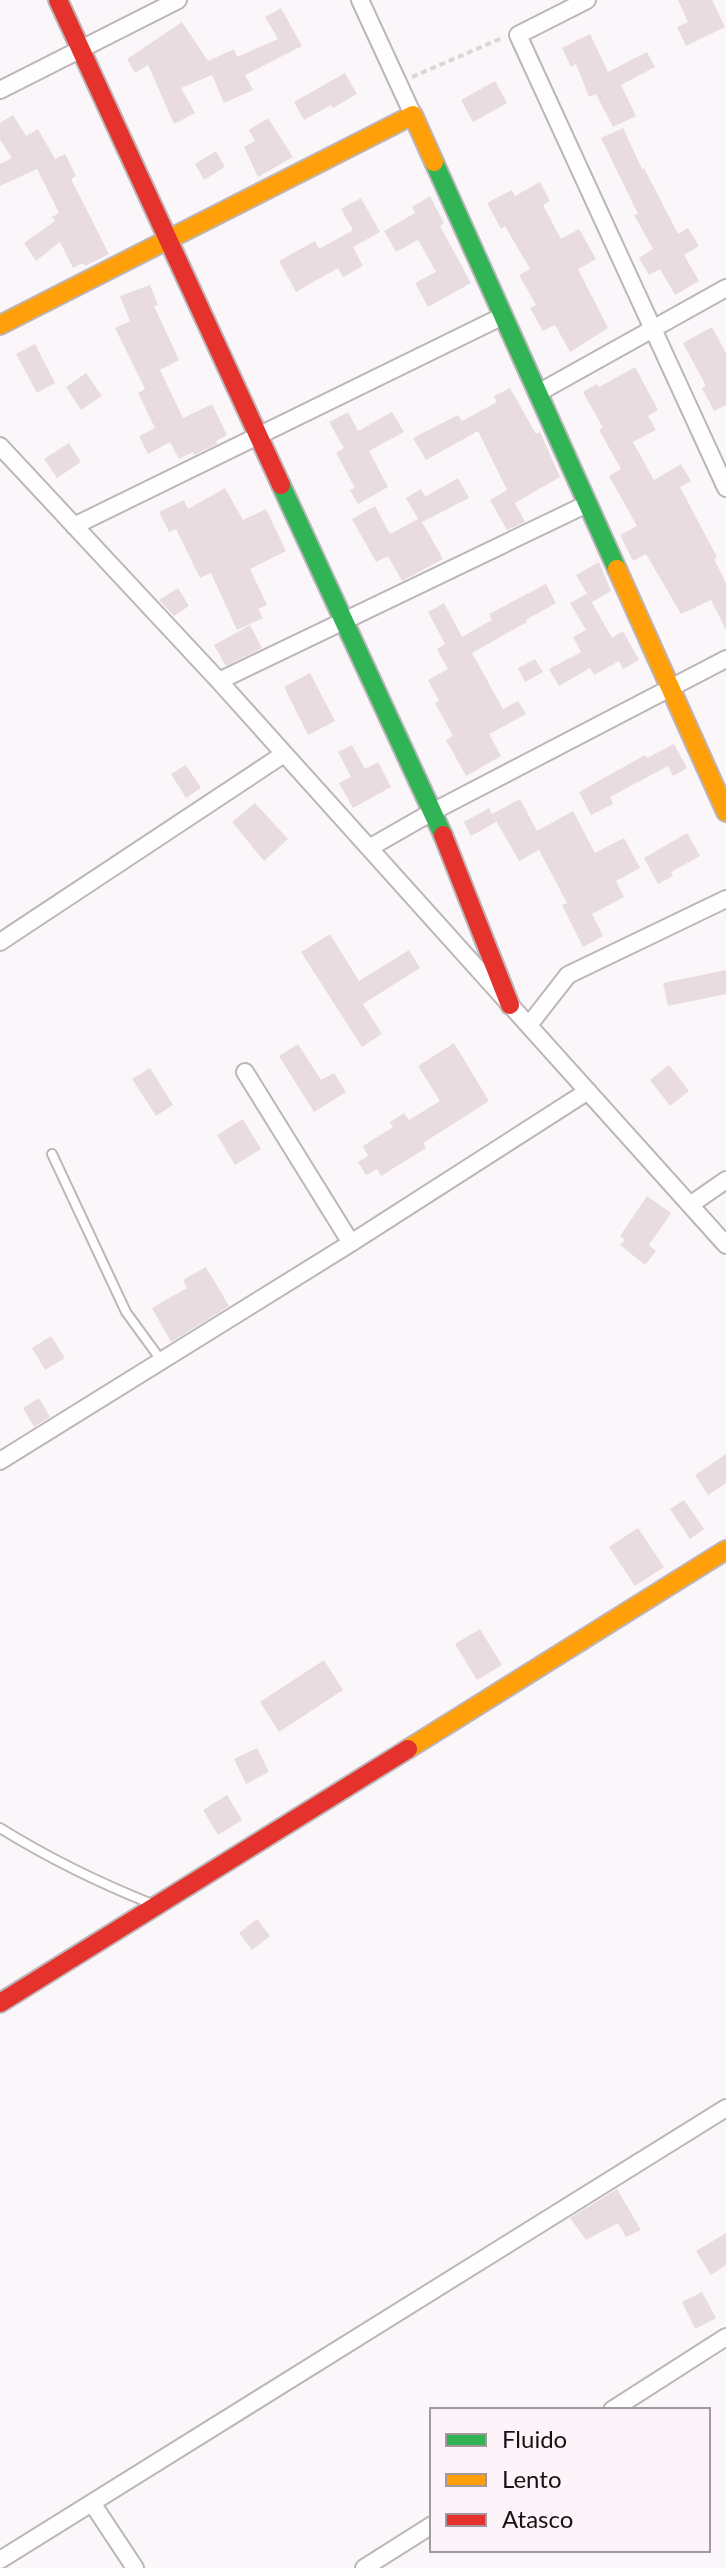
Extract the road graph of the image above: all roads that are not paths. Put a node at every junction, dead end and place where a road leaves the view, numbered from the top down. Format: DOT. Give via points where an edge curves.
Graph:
graph roads {
  1 [pos="58,0"];
  2 [pos="178,0"];
  3 [pos="360,0"];
  4 [pos="587,0"];
  5 [pos="80,49"];
  6 [pos="0,90"];
  7 [pos="413,115"];
  8 [pos="168,239"];
  9 [pos="726,288"];
  10 [pos="503,316"];
  11 [pos="0,325"];
  12 [pos="655,330"];
  13 [pos="538,393"];
  14 [pos="259,435"];
  15 [pos="0,446"];
  16 [pos="726,488"];
  17 [pos="587,504"];
  18 [pos="74,526"];
  19 [pos="344,621"];
  20 [pos="726,659"];
  21 [pos="219,681"];
  22 [pos="670,688"];
  23 [pos="284,754"];
  24 [pos="432,812"];
  25 [pos="726,812"];
  26 [pos="369,848"];
  27 [pos="726,899"];
  28 [pos="0,942"];
  29 [pos="510,1005"];
  30 [pos="529,1025"];
  31 [pos="245,1072"];
  32 [pos="588,1091"];
  33 [pos="52,1154"];
  34 [pos="726,1180"];
  35 [pos="690,1205"];
  36 [pos="351,1243"];
  37 [pos="726,1245"];
  38 [pos="161,1361"];
  39 [pos="0,1461"];
  40 [pos="726,1550"];
  41 [pos="0,1828"];
  42 [pos="156,1905"];
  43 [pos="0,2003"];
  44 [pos="726,2108"];
  45 [pos="726,2337"];
  46 [pos="615,2408"];
  47 [pos="92,2503"];
  48 [pos="430,2526"];
  49 [pos="0,2560"];
  50 [pos="135,2568"];
  51 [pos="364,2568"];
  1 -- 5 [label="street"];
  2 -- 5 [label="street"];
  3 -- 7 [label="street"];
  4 -- 12 [label="street" via="518,35"];
  5 -- 6 [label="street"];
  5 -- 8 [label="street"];
  7 -- 8 [label="street"];
  7 -- 10 [label="street"];
  8 -- 11 [label="street"];
  8 -- 14 [label="street"];
  9 -- 12 [label="street"];
  10 -- 13 [label="street"];
  10 -- 14 [label="street"];
  12 -- 13 [label="street"];
  12 -- 16 [label="street"];
  13 -- 17 [label="street"];
  14 -- 18 [label="street"];
  14 -- 19 [label="street"];
  15 -- 18 [label="street"];
  17 -- 19 [label="street"];
  17 -- 22 [label="street"];
  18 -- 21 [label="street"];
  19 -- 21 [label="street"];
  19 -- 24 [label="street"];
  20 -- 22 [label="street"];
  21 -- 23 [label="street"];
  22 -- 24 [label="street"];
  22 -- 25 [label="street"];
  23 -- 26 [label="street"];
  23 -- 28 [label="street"];
  24 -- 26 [label="street"];
  24 -- 29 [label="street"];
  26 -- 29 [label="street"];
  27 -- 30 [label="street" via="568,975"];
  29 -- 30 [label="street"];
  30 -- 32 [label="street"];
  31 -- 36 [label="street"];
  32 -- 35 [label="street"];
  32 -- 36 [label="street"];
  33 -- 38 [label="lane" via="126,1312"];
  34 -- 35 [label="street"];
  35 -- 37 [label="street"];
  36 -- 38 [label="street"];
  38 -- 39 [label="street"];
  40 -- 42 [label="street"];
  41 -- 42 [label="lane" via="90,1880"];
  42 -- 43 [label="street"];
  44 -- 47 [label="street"];
  45 -- 46 [label="street"];
  47 -- 49 [label="street"];
  47 -- 50 [label="street"];
  48 -- 51 [label="street"];
}
